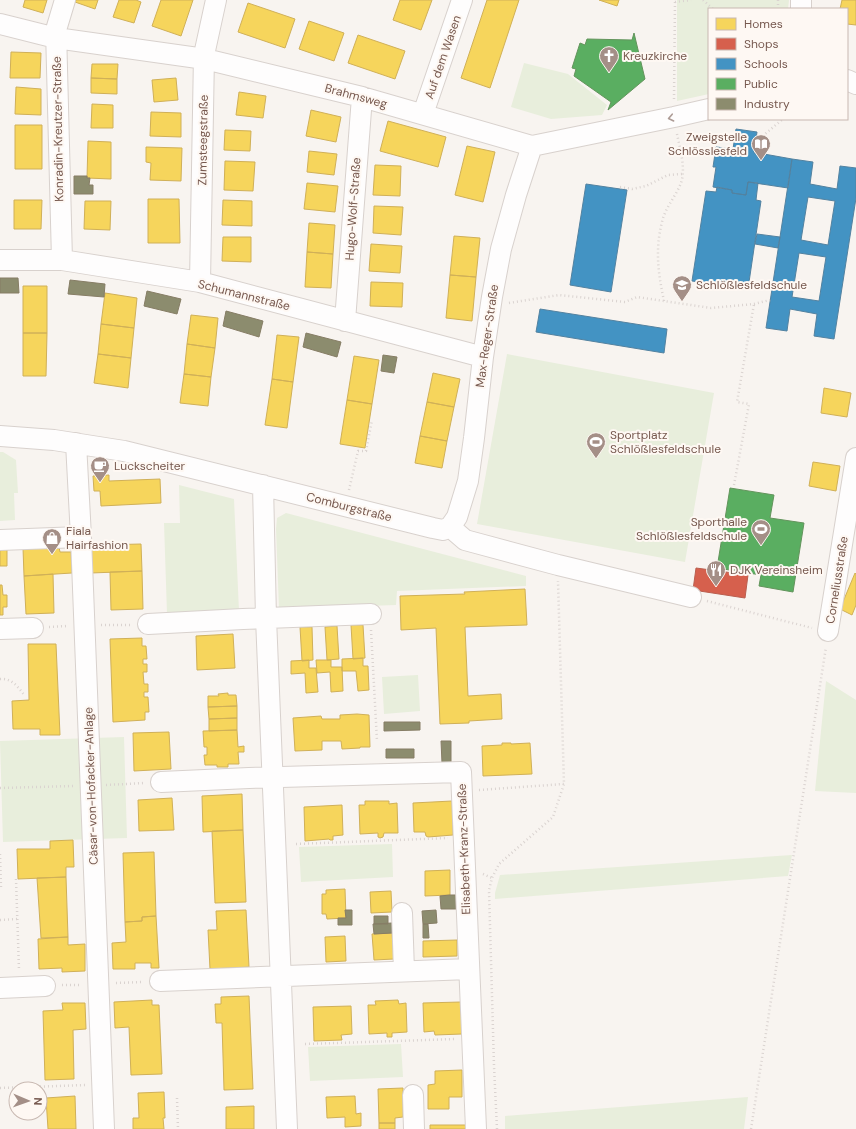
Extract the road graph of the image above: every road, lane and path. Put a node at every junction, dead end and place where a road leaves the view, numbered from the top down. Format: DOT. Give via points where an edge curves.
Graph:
graph roads {
  1 [pos="65,0"];
  2 [pos="216,0"];
  3 [pos="462,0"];
  4 [pos="691,0"];
  5 [pos="703,0"];
  6 [pos="675,1"];
  7 [pos="712,8"];
  8 [pos="0,24"];
  9 [pos="56,38"];
  10 [pos="205,59"];
  11 [pos="362,97"];
  12 [pos="708,109"];
  13 [pos="423,114"];
  14 [pos="674,117"];
  15 [pos="782,120"];
  16 [pos="532,146"];
  17 [pos="762,150"];
  18 [pos="682,174"];
  19 [pos="620,187"];
  20 [pos="0,260"];
  21 [pos="62,260"];
  22 [pos="200,282"];
  23 [pos="770,300"];
  24 [pos="664,301"];
  25 [pos="754,304"];
  26 [pos="491,307"];
  27 [pos="345,321"];
  28 [pos="483,357"];
  29 [pos="372,420"];
  30 [pos="0,436"];
  31 [pos="76,443"];
  32 [pos="856,458"];
  33 [pos="263,485"];
  34 [pos="734,485"];
  35 [pos="345,506"];
  36 [pos="450,527"];
  37 [pos="81,537"];
  38 [pos="0,540"];
  39 [pos="850,540"];
  40 [pos="558,565"];
  41 [pos="691,597"];
  42 [pos="371,614"];
  43 [pos="266,618"];
  44 [pos="148,624"];
  45 [pos="84,626"];
  46 [pos="33,628"];
  47 [pos="0,629"];
  48 [pos="828,631"];
  49 [pos="0,679"];
  50 [pos="25,696"];
  51 [pos="377,741"];
  52 [pos="273,778"];
  53 [pos="161,782"];
  54 [pos="564,784"];
  55 [pos="91,785"];
  56 [pos="0,788"];
  57 [pos="486,789"];
  58 [pos="464,837"];
  59 [pos="296,844"];
  60 [pos="0,854"];
  61 [pos="16,879"];
  62 [pos="0,888"];
  63 [pos="402,912"];
  64 [pos="17,919"];
  65 [pos="0,920"];
  66 [pos="469,969"];
  67 [pos="404,971"];
  68 [pos="280,976"];
  69 [pos="160,981"];
  70 [pos="98,984"];
  71 [pos="45,986"];
  72 [pos="20,987"];
  73 [pos="0,988"];
  74 [pos="472,1038"];
  75 [pos="305,1044"];
  76 [pos="102,1084"];
  77 [pos="0,1088"];
  78 [pos="413,1095"];
  79 [pos="177,1098"];
  80 [pos="104,1129"];
  81 [pos="178,1129"];
  82 [pos="287,1129"];
  83 [pos="414,1129"];
  84 [pos="476,1129"];
  85 [pos="498,1129"];
  86 [pos="751,1129"];
  1 -- 9 [label="street, Konradin-Kreutzer-Straße"];
  2 -- 10 [label="street, Zumsteegstraße"];
  3 -- 13 [label="street, Auf dem Wasen"];
  4 -- 6 [label="path"];
  5 -- 7 [label="path"];
  6 -- 14 [label="path"];
  8 -- 9 [label="street, Brahmsweg"];
  9 -- 10 [label="street, Brahmsweg"];
  9 -- 21 [label="street, Konradin-Kreutzer-Straße"];
  10 -- 11 [label="street, Brahmsweg"];
  10 -- 22 [label="street, Zumsteegstraße"];
  11 -- 13 [label="street, Brahmsweg"];
  11 -- 27 [label="street, Hugo-Wolf-Straße"];
  12 -- 14 [label="street, Brahmsweg"];
  13 -- 16 [label="street, Brahmsweg"];
  14 -- 16 [label="street, Brahmsweg, one-way"];
  14 -- 18 [label="path"];
  15 -- 17 [label="path" via="765,134"];
  16 -- 26 [label="street, Max-Reger-Straße" via="501,249"];
  18 -- 19 [label="path" via="668,175 646,186 632,189"];
  18 -- 24 [label="path" via="681,182 662,220 657,248 658,272"];
  20 -- 21 [label="street, Schumannstraße"];
  21 -- 22 [label="street, Schumannstraße"];
  22 -- 27 [label="street, Schumannstraße"];
  23 -- 25 [label="path"];
  24 -- 25 [label="path" via="711,308"];
  24 -- 26 [label="path" via="637,297 624,302 559,295"];
  25 -- 34 [label="path" via="737,402 749,404"];
  26 -- 28 [label="street, Max-Reger-Straße"];
  27 -- 28 [label="street, Schumannstraße"];
  28 -- 36 [label="street, Max-Reger-Straße" via="468,481 457,517"];
  29 -- 35 [label="path" via="366,451 358,451"];
  30 -- 31 [label="street, Comburgstraße"];
  31 -- 33 [label="street, Comburgstraße" via="124,451"];
  31 -- 37 [label="street, Cäsar-von-Hofacker-Anlage"];
  32 -- 39 [label="street, Corneliusstraße"];
  33 -- 35 [label="street, Comburgstraße"];
  33 -- 43 [label="street"];
  35 -- 36 [label="street, Comburgstraße" via="433,528 443,530"];
  36 -- 40 [label="street" via="465,540"];
  37 -- 38 [label="street"];
  37 -- 45 [label="street, Cäsar-von-Hofacker-Anlage"];
  39 -- 48 [label="street, Corneliusstraße"];
  40 -- 41 [label="street"];
  40 -- 54 [label="path"];
  41 -- 48 [label="path"];
  42 -- 43 [label="street"];
  42 -- 51 [label="path"];
  43 -- 44 [label="street"];
  43 -- 52 [label="street"];
  44 -- 45 [label="path"];
  45 -- 46 [label="path"];
  45 -- 55 [label="street, Cäsar-von-Hofacker-Anlage"];
  46 -- 47 [label="street"];
  48 -- 86 [label="path"];
  49 -- 50 [label="path" via="14,683"];
  52 -- 53 [label="street, Elisabeth-Kranz-Straße"];
  52 -- 58 [label="street, Elisabeth-Kranz-Straße" via="461,772"];
  52 -- 68 [label="street"];
  53 -- 55 [label="path"];
  54 -- 57 [label="path"];
  54 -- 85 [label="path" via="552,817 499,864 489,890"];
  55 -- 56 [label="path"];
  55 -- 70 [label="street, Cäsar-von-Hofacker-Anlage"];
  58 -- 59 [label="path"];
  58 -- 66 [label="street, Elisabeth-Kranz-Straße"];
  60 -- 62 [label="path"];
  61 -- 64 [label="path"];
  63 -- 67 [label="street"];
  64 -- 65 [label="path"];
  64 -- 72 [label="path"];
  66 -- 67 [label="street"];
  66 -- 74 [label="street, Elisabeth-Kranz-Straße"];
  67 -- 68 [label="street"];
  68 -- 69 [label="street"];
  68 -- 82 [label="street"];
  69 -- 70 [label="path"];
  70 -- 71 [label="path"];
  70 -- 76 [label="street, Cäsar-von-Hofacker-Anlage"];
  71 -- 72 [label="street"];
  72 -- 73 [label="street"];
  74 -- 75 [label="path"];
  74 -- 84 [label="street, Elisabeth-Kranz-Straße"];
  76 -- 77 [label="path"];
  76 -- 80 [label="street, Cäsar-von-Hofacker-Anlage"];
  78 -- 83 [label="street"];
  79 -- 81 [label="path"];
}
